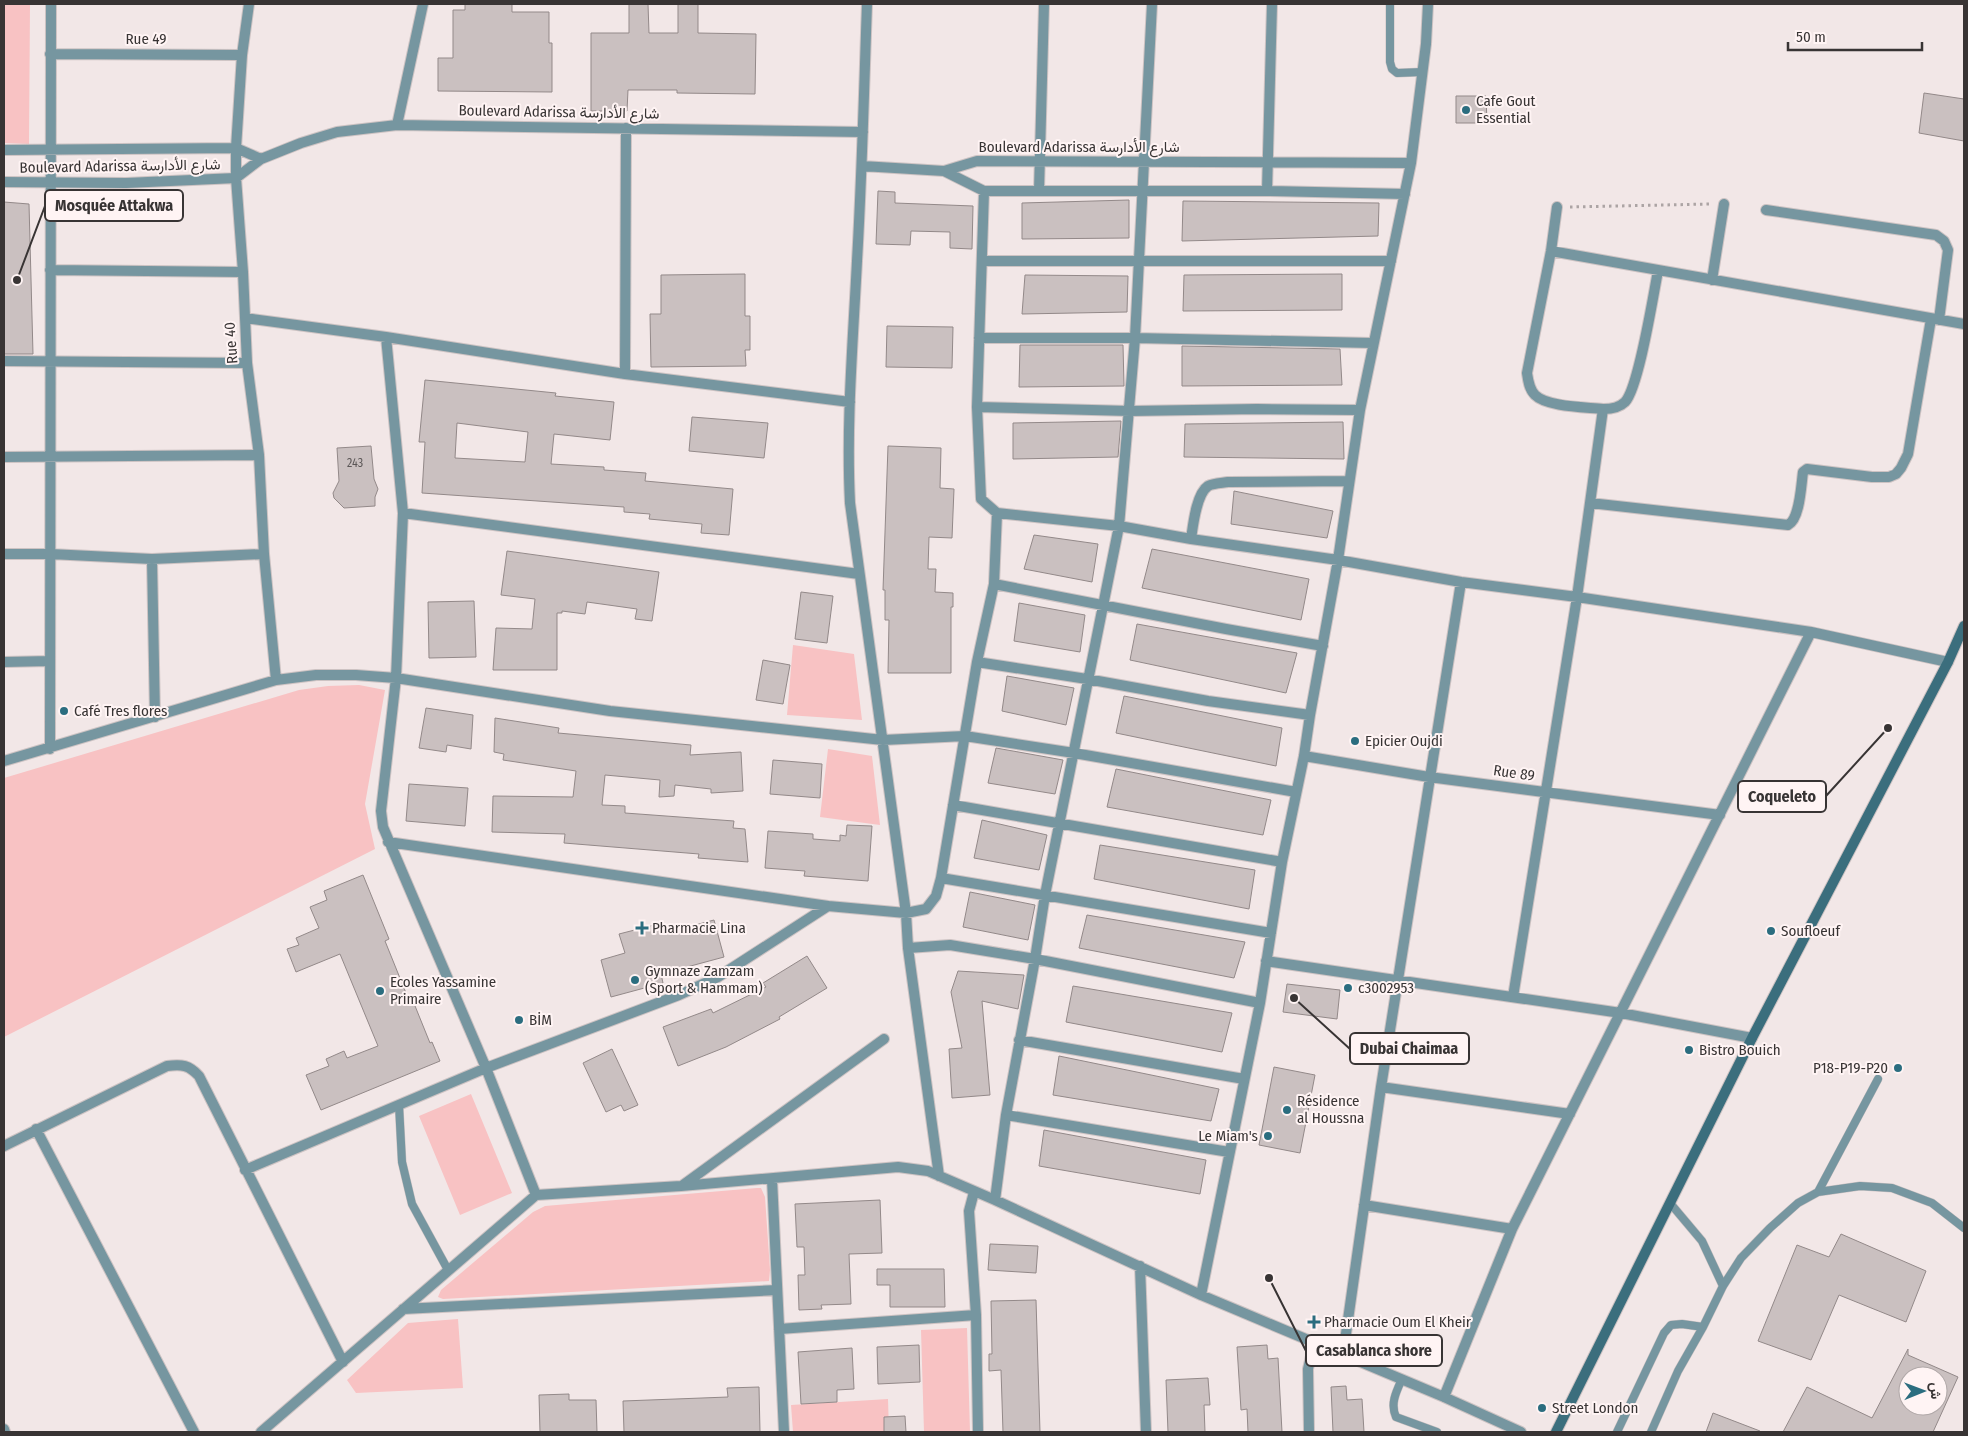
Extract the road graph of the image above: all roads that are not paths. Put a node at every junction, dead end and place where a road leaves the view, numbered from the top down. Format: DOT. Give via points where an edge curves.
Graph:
graph roads {
  1 [pos="51,4"];
  2 [pos="249,4"];
  3 [pos="423,4"];
  4 [pos="867,4"];
  5 [pos="1044,4"];
  6 [pos="1152,4"];
  7 [pos="1272,4"];
  8 [pos="1390,4"];
  9 [pos="1428,4"];
  10 [pos="50,54"];
  11 [pos="242,55"];
  12 [pos="1422,72"];
  13 [pos="397,125"];
  14 [pos="626,128"];
  15 [pos="863,132"];
  16 [pos="236,148"];
  17 [pos="4,150"];
  18 [pos="50,150"];
  19 [pos="260,159"];
  20 [pos="1040,160"];
  21 [pos="1268,161"];
  22 [pos="1143,162"];
  23 [pos="1411,163"];
  24 [pos="862,166"];
  25 [pos="944,171"];
  26 [pos="236,178"];
  27 [pos="4,182"];
  28 [pos="50,183"];
  29 [pos="984,191"];
  30 [pos="1039,191"];
  31 [pos="1143,191"];
  32 [pos="1267,191"];
  33 [pos="1405,194"];
  34 [pos="1724,204"];
  35 [pos="1557,207"];
  36 [pos="1766,210"];
  37 [pos="1551,251"];
  38 [pos="982,261"];
  39 [pos="1139,261"];
  40 [pos="1391,261"];
  41 [pos="50,270"];
  42 [pos="1658,271"];
  43 [pos="243,272"];
  44 [pos="1712,280"];
  45 [pos="245,318"];
  46 [pos="1935,319"];
  47 [pos="1964,324"];
  48 [pos="386,336"];
  49 [pos="979,338"];
  50 [pos="1135,338"];
  51 [pos="1373,343"];
  52 [pos="4,361"];
  53 [pos="50,363"];
  54 [pos="248,363"];
  55 [pos="625,374"];
  56 [pos="850,402"];
  57 [pos="977,407"];
  58 [pos="1604,409"];
  59 [pos="1130,410"];
  60 [pos="1360,410"];
  61 [pos="259,455"];
  62 [pos="51,456"];
  63 [pos="4,457"];
  64 [pos="1348,480"];
  65 [pos="1590,503"];
  66 [pos="403,513"];
  67 [pos="997,513"];
  68 [pos="1120,526"];
  69 [pos="1191,539"];
  70 [pos="4,554"];
  71 [pos="50,554"];
  72 [pos="264,554"];
  73 [pos="152,559"];
  74 [pos="1338,560"];
  75 [pos="859,574"];
  76 [pos="1461,582"];
  77 [pos="994,584"];
  78 [pos="1577,597"];
  79 [pos="1103,605"];
  80 [pos="1964,626"];
  81 [pos="1811,632"];
  82 [pos="1323,646"];
  83 [pos="50,661"];
  84 [pos="4,662"];
  85 [pos="977,662"];
  86 [pos="1948,662"];
  87 [pos="396,678"];
  88 [pos="1087,679"];
  89 [pos="276,680"];
  90 [pos="1310,715"];
  91 [pos="155,717"];
  92 [pos="965,736"];
  93 [pos="882,740"];
  94 [pos="50,748"];
  95 [pos="1074,752"];
  96 [pos="1304,756"];
  97 [pos="4,761"];
  98 [pos="1430,777"];
  99 [pos="1296,792"];
  100 [pos="1546,792"];
  101 [pos="953,805"];
  102 [pos="1720,815"];
  103 [pos="1060,824"];
  104 [pos="388,842"];
  105 [pos="1282,862"];
  106 [pos="941,878"];
  107 [pos="1045,895"];
  108 [pos="828,906"];
  109 [pos="906,913"];
  110 [pos="1271,933"];
  111 [pos="908,948"];
  112 [pos="1035,959"];
  113 [pos="1266,961"];
  114 [pos="1398,981"];
  115 [pos="1513,997"];
  116 [pos="1260,1003"];
  117 [pos="1620,1013"];
  118 [pos="1752,1038"];
  119 [pos="884,1039"];
  120 [pos="1019,1040"];
  121 [pos="486,1068"];
  122 [pos="1244,1079"];
  123 [pos="1878,1080"];
  124 [pos="1382,1087"];
  125 [pos="399,1105"];
  126 [pos="1570,1114"];
  127 [pos="1006,1115"];
  128 [pos="36,1129"];
  129 [pos="4,1146"];
  130 [pos="1230,1152"];
  131 [pos="245,1170"];
  132 [pos="939,1176"];
  133 [pos="772,1179"];
  134 [pos="681,1186"];
  135 [pos="974,1192"];
  136 [pos="1818,1192"];
  137 [pos="536,1195"];
  138 [pos="995,1200"];
  139 [pos="1670,1203"];
  140 [pos="1364,1204"];
  141 [pos="1964,1228"];
  142 [pos="1512,1229"];
  143 [pos="1140,1266"];
  144 [pos="448,1270"];
  145 [pos="1723,1286"];
  146 [pos="777,1290"];
  147 [pos="1201,1295"];
  148 [pos="403,1308"];
  149 [pos="976,1315"];
  150 [pos="1704,1327"];
  151 [pos="779,1329"];
  152 [pos="1314,1343"];
  153 [pos="1343,1354"];
  154 [pos="343,1362"];
  155 [pos="1402,1379"];
  156 [pos="1444,1397"];
  157 [pos="1515,1431"];
  158 [pos="194,1432"];
  159 [pos="261,1432"];
  160 [pos="784,1432"];
  161 [pos="978,1432"];
  162 [pos="1146,1432"];
  163 [pos="1309,1432"];
  164 [pos="1437,1432"];
  165 [pos="1556,1432"];
  166 [pos="1617,1432"];
  167 [pos="1651,1432"];
  1 -- 10 [label="street"];
  2 -- 11 [label="street, Rue 40"];
  3 -- 13 [label="street"];
  4 -- 15 [label="street"];
  5 -- 20 [label="street"];
  6 -- 22 [label="street"];
  7 -- 21 [label="street"];
  8 -- 12 [label="lane" via="1392,69 1397,73"];
  9 -- 12 [label="street"];
  10 -- 11 [label="street, Rue 49"];
  10 -- 18 [label="street"];
  11 -- 16 [label="street, Rue 40"];
  12 -- 23 [label="street"];
  13 -- 14 [label="street, Boulevard Adarissa شارع الأدارسة"];
  13 -- 19 [label="street, Boulevard Adarissa شارع الأدارسة" via="337,132"];
  14 -- 15 [label="street, Boulevard Adarissa شارع الأدارسة"];
  14 -- 55 [label="street"];
  15 -- 24 [label="street"];
  16 -- 18 [label="street, Boulevard Adarissa شارع الأدارسة"];
  16 -- 19 [label="street, Boulevard Adarissa شارع الأدارسة"];
  16 -- 26 [label="street, Rue 40"];
  17 -- 18 [label="street, Boulevard Adarissa شارع الأدارسة"];
  18 -- 28 [label="street"];
  19 -- 26 [label="street, Boulevard Adarissa شارع الأدارسة"];
  20 -- 22 [label="street, Boulevard Adarissa شارع الأدارسة"];
  20 -- 25 [label="street, Boulevard Adarissa شارع الأدارسة" via="978,161"];
  20 -- 30 [label="street"];
  21 -- 22 [label="street, Boulevard Adarissa شارع الأدارسة"];
  21 -- 23 [label="street, Boulevard Adarissa شارع الأدارسة"];
  21 -- 32 [label="street"];
  22 -- 31 [label="street"];
  23 -- 33 [label="street"];
  24 -- 25 [label="street"];
  24 -- 56 [label="street"];
  25 -- 29 [label="street"];
  26 -- 28 [label="street, Boulevard Adarissa شارع الأدارسة"];
  26 -- 43 [label="street, Rue 40"];
  27 -- 28 [label="street, Boulevard Adarissa شارع الأدارسة"];
  28 -- 41 [label="street"];
  29 -- 30 [label="street"];
  29 -- 38 [label="street"];
  30 -- 31 [label="street"];
  31 -- 32 [label="street"];
  31 -- 39 [label="street"];
  32 -- 33 [label="street"];
  33 -- 40 [label="street"];
  34 -- 44 [label="street"];
  35 -- 37 [label="street"];
  36 -- 46 [label="street" via="1936,235 1948,250"];
  37 -- 42 [label="street"];
  37 -- 58 [label="street" via="1528,363 1528,382 1533,394 1544,402"];
  38 -- 39 [label="street"];
  38 -- 49 [label="street"];
  39 -- 40 [label="street"];
  39 -- 50 [label="street"];
  40 -- 51 [label="street"];
  41 -- 43 [label="street"];
  41 -- 53 [label="street"];
  42 -- 44 [label="street"];
  42 -- 58 [label="street" via="1630,394 1622,405"];
  43 -- 45 [label="street, Rue 40"];
  44 -- 46 [label="street"];
  45 -- 48 [label="street"];
  45 -- 54 [label="street, Rue 40"];
  46 -- 47 [label="street"];
  46 -- 65 [label="street" via="1908,454 1896,474 1872,477 1807,469 1803,472 1796,516 1788,525"];
  48 -- 55 [label="street"];
  48 -- 66 [label="street"];
  49 -- 50 [label="street"];
  49 -- 57 [label="street"];
  50 -- 51 [label="street"];
  50 -- 59 [label="street"];
  51 -- 60 [label="street"];
  52 -- 53 [label="street"];
  53 -- 54 [label="street"];
  53 -- 62 [label="street"];
  54 -- 61 [label="street, Rue 40"];
  55 -- 56 [label="street"];
  56 -- 75 [label="street" via="850,503"];
  57 -- 59 [label="street"];
  57 -- 67 [label="street" via="981,499"];
  58 -- 65 [label="street"];
  59 -- 60 [label="street"];
  59 -- 68 [label="street"];
  60 -- 64 [label="street"];
  61 -- 62 [label="street"];
  61 -- 72 [label="street, Rue 40"];
  62 -- 63 [label="street"];
  62 -- 71 [label="street"];
  64 -- 69 [label="street" via="1212,484 1199,500"];
  64 -- 74 [label="street"];
  65 -- 78 [label="street"];
  66 -- 75 [label="street"];
  66 -- 87 [label="street"];
  67 -- 68 [label="street"];
  67 -- 77 [label="street"];
  68 -- 69 [label="street"];
  68 -- 79 [label="street"];
  69 -- 74 [label="street"];
  70 -- 71 [label="street"];
  71 -- 73 [label="street"];
  71 -- 83 [label="street"];
  72 -- 73 [label="street"];
  72 -- 89 [label="street, Rue 40"];
  73 -- 91 [label="street"];
  74 -- 76 [label="street"];
  74 -- 82 [label="street"];
  75 -- 93 [label="street"];
  76 -- 78 [label="street"];
  76 -- 98 [label="street"];
  77 -- 79 [label="street"];
  77 -- 85 [label="street"];
  78 -- 81 [label="street"];
  78 -- 100 [label="street"];
  79 -- 82 [label="street"];
  79 -- 88 [label="street"];
  80 -- 86 [label="street"];
  81 -- 86 [label="street"];
  81 -- 102 [label="street"];
  82 -- 90 [label="street"];
  83 -- 84 [label="street"];
  83 -- 94 [label="street"];
  85 -- 88 [label="street"];
  85 -- 92 [label="street"];
  86 -- 118 [label="street"];
  87 -- 89 [label="street" via="316,675"];
  87 -- 93 [label="street" via="610,711"];
  87 -- 104 [label="street" via="381,811"];
  88 -- 90 [label="street"];
  88 -- 95 [label="street"];
  89 -- 91 [label="street"];
  90 -- 96 [label="street"];
  91 -- 94 [label="street"];
  92 -- 93 [label="street"];
  92 -- 95 [label="street"];
  92 -- 101 [label="street"];
  93 -- 109 [label="street"];
  94 -- 97 [label="street"];
  95 -- 99 [label="street"];
  95 -- 103 [label="street"];
  96 -- 98 [label="street, Rue 89"];
  96 -- 99 [label="street"];
  98 -- 100 [label="street, Rue 89"];
  98 -- 114 [label="street"];
  99 -- 105 [label="street"];
  100 -- 102 [label="street, Rue 89"];
  100 -- 115 [label="street"];
  101 -- 103 [label="street"];
  101 -- 106 [label="street"];
  102 -- 117 [label="street"];
  103 -- 105 [label="street"];
  103 -- 107 [label="street"];
  104 -- 108 [label="street"];
  104 -- 121 [label="street"];
  105 -- 110 [label="street"];
  106 -- 107 [label="street"];
  106 -- 109 [label="street" via="936,896 926,909"];
  107 -- 110 [label="street"];
  107 -- 112 [label="street"];
  108 -- 109 [label="street"];
  108 -- 121 [label="street" via="718,978"];
  109 -- 111 [label="street"];
  110 -- 113 [label="street"];
  111 -- 112 [label="street" via="950,945"];
  111 -- 132 [label="street"];
  112 -- 116 [label="street"];
  112 -- 120 [label="street"];
  113 -- 114 [label="street"];
  113 -- 116 [label="street"];
  114 -- 115 [label="street"];
  114 -- 124 [label="street"];
  115 -- 117 [label="street"];
  116 -- 122 [label="street"];
  117 -- 118 [label="street"];
  117 -- 126 [label="street"];
  118 -- 139 [label="street"];
  119 -- 134 [label="street"];
  120 -- 122 [label="street"];
  120 -- 127 [label="street"];
  121 -- 125 [label="street"];
  121 -- 137 [label="street"];
  122 -- 130 [label="street"];
  123 -- 136 [label="lane"];
  124 -- 126 [label="street"];
  124 -- 140 [label="street"];
  125 -- 131 [label="street"];
  125 -- 144 [label="lane" via="402,1162 412,1204"];
  126 -- 142 [label="street"];
  127 -- 130 [label="street"];
  127 -- 138 [label="street"];
  128 -- 129 [label="street"];
  128 -- 131 [label="street" via="148,1074 168,1066 185,1065 199,1076"];
  128 -- 158 [label="street"];
  130 -- 147 [label="street"];
  131 -- 154 [label="street"];
  132 -- 133 [label="street" via="928,1171 891,1167"];
  132 -- 135 [label="street"];
  133 -- 134 [label="street"];
  133 -- 146 [label="street"];
  134 -- 137 [label="street"];
  135 -- 138 [label="street"];
  135 -- 149 [label="street" via="969,1211"];
  136 -- 141 [label="lane" via="1860,1186 1892,1188 1932,1202"];
  136 -- 145 [label="lane" via="1798,1203 1770,1228 1741,1258"];
  137 -- 144 [label="street"];
  138 -- 143 [label="street"];
  139 -- 145 [label="lane" via="1702,1241"];
  139 -- 165 [label="street"];
  140 -- 142 [label="street"];
  140 -- 153 [label="street"];
  142 -- 156 [label="street"];
  143 -- 147 [label="street"];
  143 -- 162 [label="street"];
  144 -- 148 [label="street"];
  145 -- 150 [label="lane"];
  146 -- 148 [label="street"];
  146 -- 151 [label="street"];
  147 -- 152 [label="street"];
  148 -- 154 [label="street"];
  149 -- 151 [label="street"];
  149 -- 161 [label="street"];
  150 -- 166 [label="lane" via="1671,1325 1664,1333"];
  150 -- 167 [label="lane" via="1678,1371"];
  151 -- 160 [label="street"];
  152 -- 153 [label="street"];
  152 -- 163 [label="street" via="1308,1368"];
  153 -- 155 [label="street"];
  154 -- 159 [label="street"];
  155 -- 156 [label="street"];
  155 -- 164 [label="lane" via="1394,1397 1396,1418"];
  156 -- 157 [label="street"];
}
